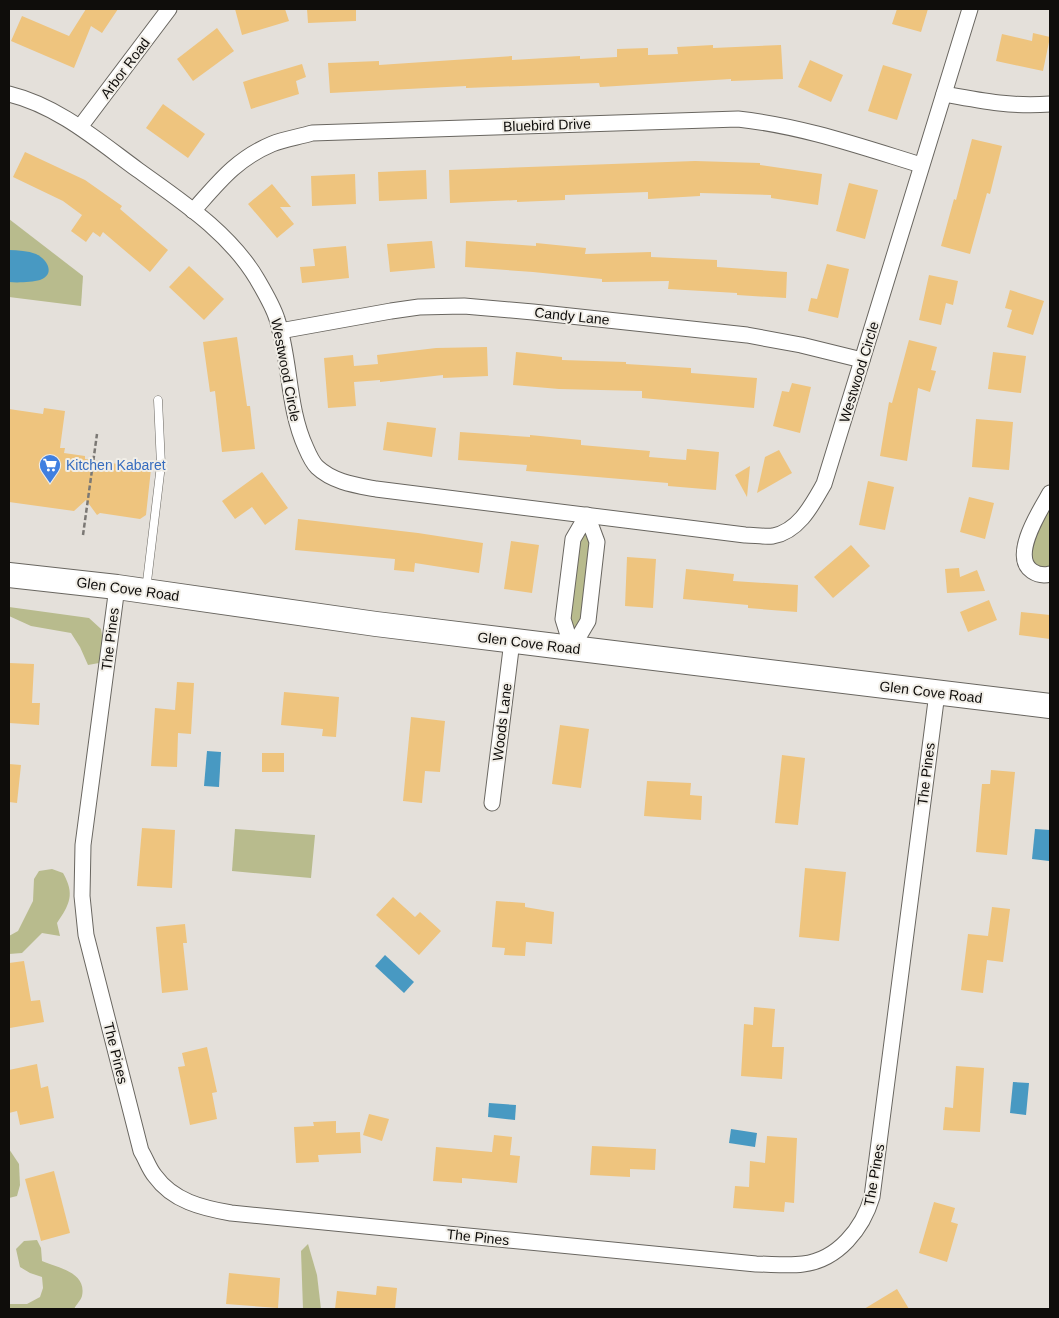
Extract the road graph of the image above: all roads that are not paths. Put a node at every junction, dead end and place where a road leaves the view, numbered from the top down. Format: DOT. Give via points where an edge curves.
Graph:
graph roads {
  1 [pos="169,9"];
  2 [pos="970,9"];
  3 [pos="9,94"];
  4 [pos="944,94"];
  5 [pos="1050,104"];
  6 [pos="80,127"];
  7 [pos="921,165"];
  8 [pos="194,211"];
  9 [pos="280,331"];
  10 [pos="862,360"];
  11 [pos="158,400"];
  12 [pos="1050,493"];
  13 [pos="587,515"];
  14 [pos="1050,574"];
  15 [pos="9,575"];
  16 [pos="116,587"];
  17 [pos="146,591"];
  18 [pos="512,641"];
  19 [pos="572,648"];
  20 [pos="937,693"];
  21 [pos="1050,706"];
  22 [pos="492,803"];
  1 -- 6 [label="street, Arbor Road"];
  2 -- 4 [label="street, Westwood Circle"];
  3 -- 6 [label="street, Westwood Circle" via="50,108"];
  4 -- 5 [label="street" via="998,104"];
  4 -- 7 [label="street, Westwood Circle"];
  6 -- 8 [label="street, Westwood Circle"];
  7 -- 8 [label="street, Bluebird Drive" via="812,131 738,119 312,133 273,143 251,154 232,168"];
  7 -- 10 [label="street, Westwood Circle"];
  8 -- 9 [label="street, Westwood Circle" via="246,262 277,318"];
  9 -- 10 [label="street, Candy Lane" via="419,307 464,306 747,335"];
  9 -- 13 [label="street, Westwood Circle" via="298,430 311,460 330,477 376,489"];
  10 -- 13 [label="street, Westwood Circle" via="824,484 810,510 788,530 773,536 745,535"];
  11 -- 17 [label="lane" via="160,466"];
  12 -- 14 [label="street" via="1024,548 1025,563 1030,570 1039,575"];
  13 -- 19 [label="street" via="573,539 563,619"];
  13 -- 19 [label="street" via="597,542 588,621"];
  15 -- 16 [label="main road, Glen Cove Road"];
  16 -- 17 [label="main road, Glen Cove Road"];
  16 -- 20 [label="street, The Pines" via="84,845 82,896 86,936 141,1151 155,1176 173,1194 203,1208 231,1213 756,1264 804,1264 843,1245 868,1212 872,1197"];
  17 -- 18 [label="main road, Glen Cove Road"];
  18 -- 19 [label="main road, Glen Cove Road"];
  18 -- 22 [label="street, Woods Lane"];
  19 -- 20 [label="main road, Glen Cove Road"];
  20 -- 21 [label="main road, Glen Cove Road"];
}
